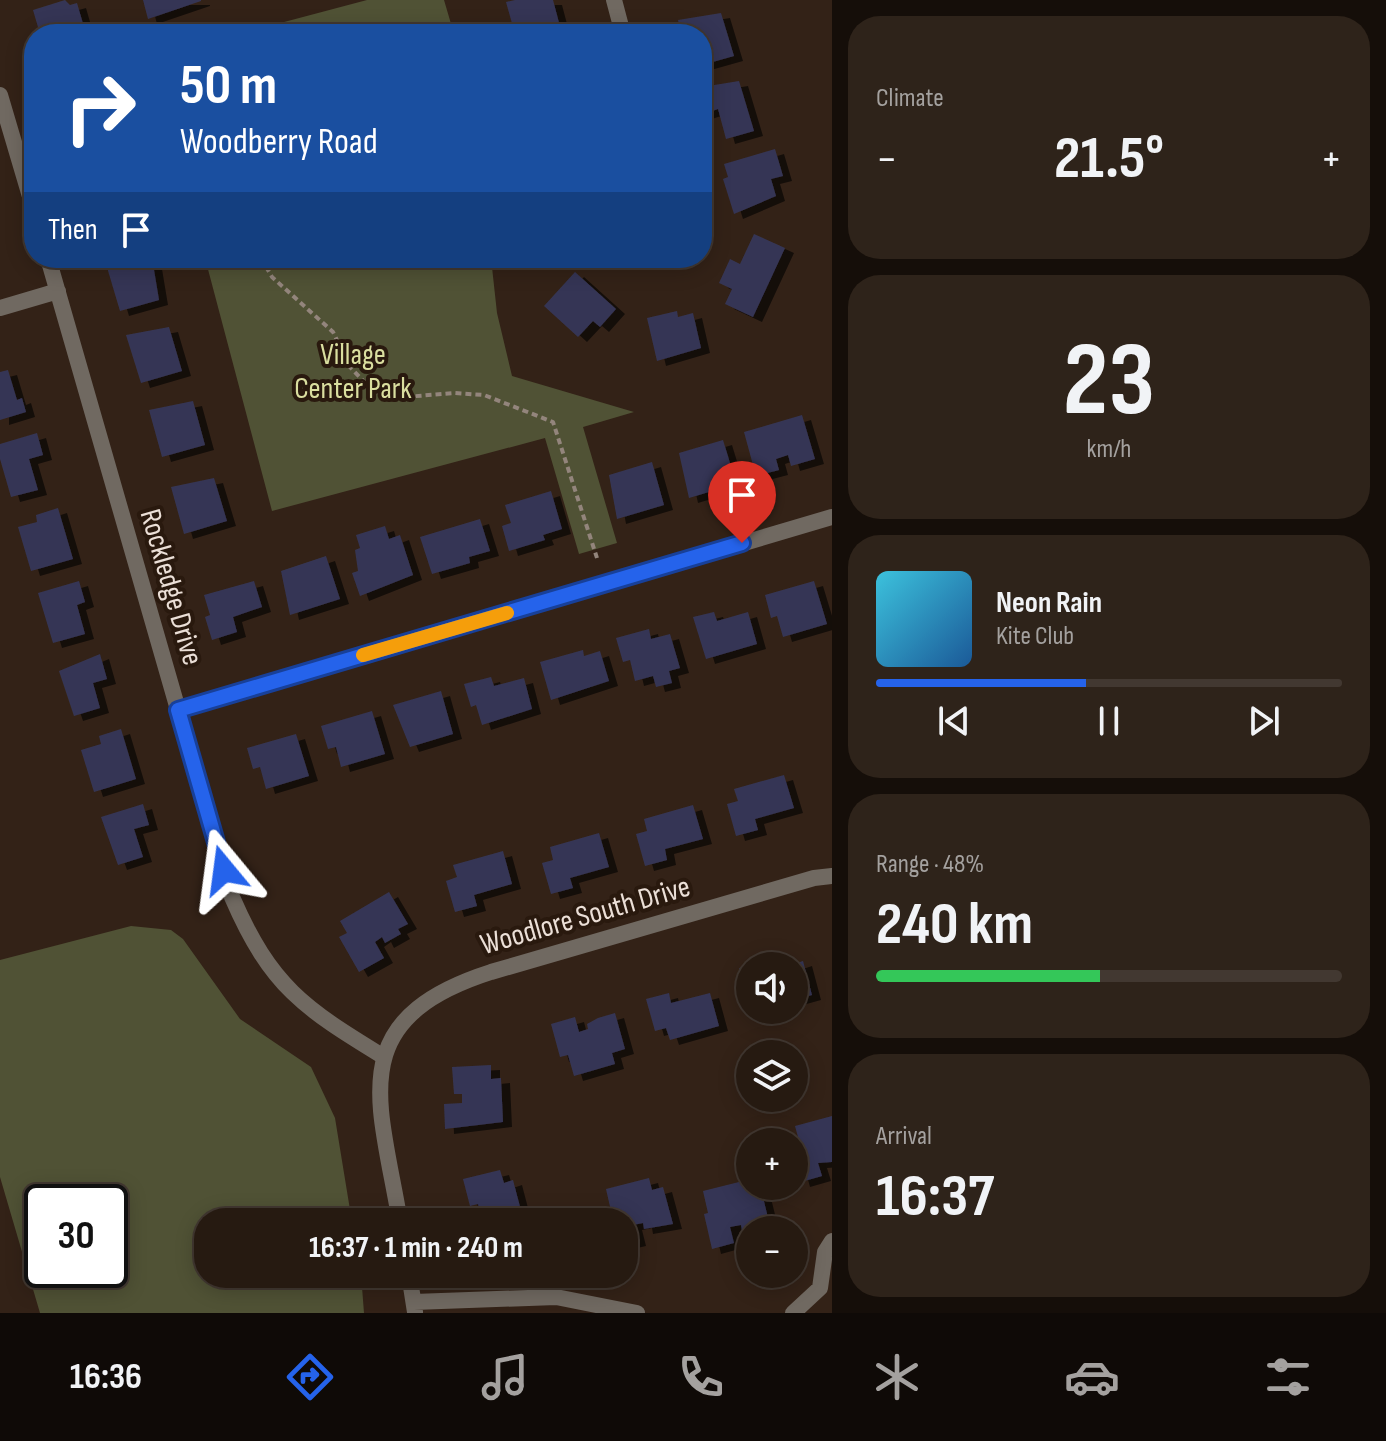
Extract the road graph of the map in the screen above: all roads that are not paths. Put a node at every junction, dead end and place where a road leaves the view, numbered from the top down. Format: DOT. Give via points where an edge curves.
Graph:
graph roads {
  1 [pos="614,0"];
  2 [pos="620,24"];
  3 [pos="0,95"];
  4 [pos="24,176"];
  5 [pos="51,268"];
  6 [pos="58,291"];
  7 [pos="0,308"];
  8 [pos="832,517"];
  9 [pos="178,710"];
  10 [pos="832,876"];
  11 [pos="384,1057"];
  12 [pos="397,1208"];
  13 [pos="832,1241"];
  14 [pos="411,1288"];
  15 [pos="826,1288"];
  16 [pos="414,1308"];
  17 [pos="637,1313"];
  18 [pos="793,1313"];
  1 -- 2 [label="street"];
  3 -- 4 [label="street"];
  5 -- 6 [label="street, Rockledge Drive"];
  6 -- 7 [label="street"];
  6 -- 9 [label="street, Rockledge Drive"];
  8 -- 9 [label="street"];
  9 -- 11 [label="street, Rockledge Drive" via="232,897 249,936 275,978 320,1018"];
  10 -- 11 [label="street, Woodlore South Drive" via="462,981 434,994 413,1013"];
  11 -- 12 [label="street" via="380,1121"];
  13 -- 15 [label="street" via="825,1252"];
  14 -- 16 [label="street"];
  15 -- 18 [label="street"];
  16 -- 17 [label="street" via="556,1297"];
}
